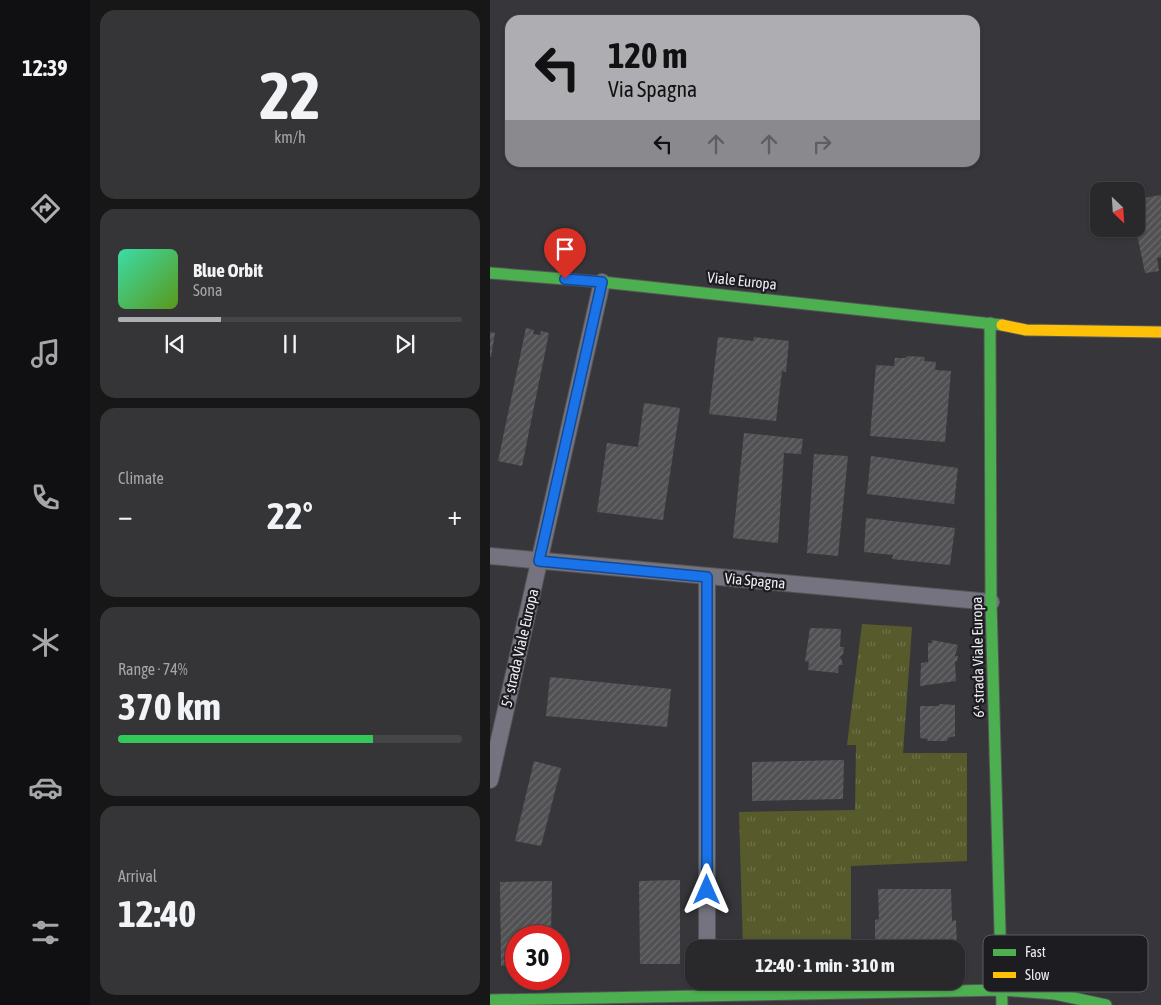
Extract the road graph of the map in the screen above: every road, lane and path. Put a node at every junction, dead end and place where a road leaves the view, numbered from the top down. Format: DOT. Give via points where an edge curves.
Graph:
graph roads {
  1 [pos="490,273"];
  2 [pos="602,282"];
  3 [pos="990,323"];
  4 [pos="1161,332"];
  5 [pos="490,556"];
  6 [pos="539,561"];
  7 [pos="707,577"];
  8 [pos="991,602"];
  9 [pos="490,780"];
  10 [pos="1000,935"];
  11 [pos="706,940"];
  12 [pos="983,990"];
  13 [pos="1002,992"];
  14 [pos="1042,992"];
  15 [pos="707,994"];
  16 [pos="490,1000"];
  17 [pos="1002,1005"];
  18 [pos="1106,1005"];
  1 -- 2 [label="street, Viale Europa"];
  2 -- 3 [label="street, Viale Europa"];
  2 -- 6 [label="street, 5^ strada Viale Europa"];
  3 -- 4 [label="street, Viale Europa" via="1026,330"];
  3 -- 8 [label="street, 6^ strada Viale Europa"];
  5 -- 6 [label="street, Via Spagna"];
  6 -- 7 [label="street, Via Spagna"];
  6 -- 9 [label="street, 5^ strada Viale Europa"];
  7 -- 8 [label="street, Via Spagna"];
  7 -- 11 [label="street"];
  8 -- 10 [label="street, 6^ strada Viale Europa"];
  12 -- 15 [label="street"];
  13 -- 17 [label="street, 6^ strada Viale Europa"];
  14 -- 18 [label="street"];
  15 -- 16 [label="street"];
}
